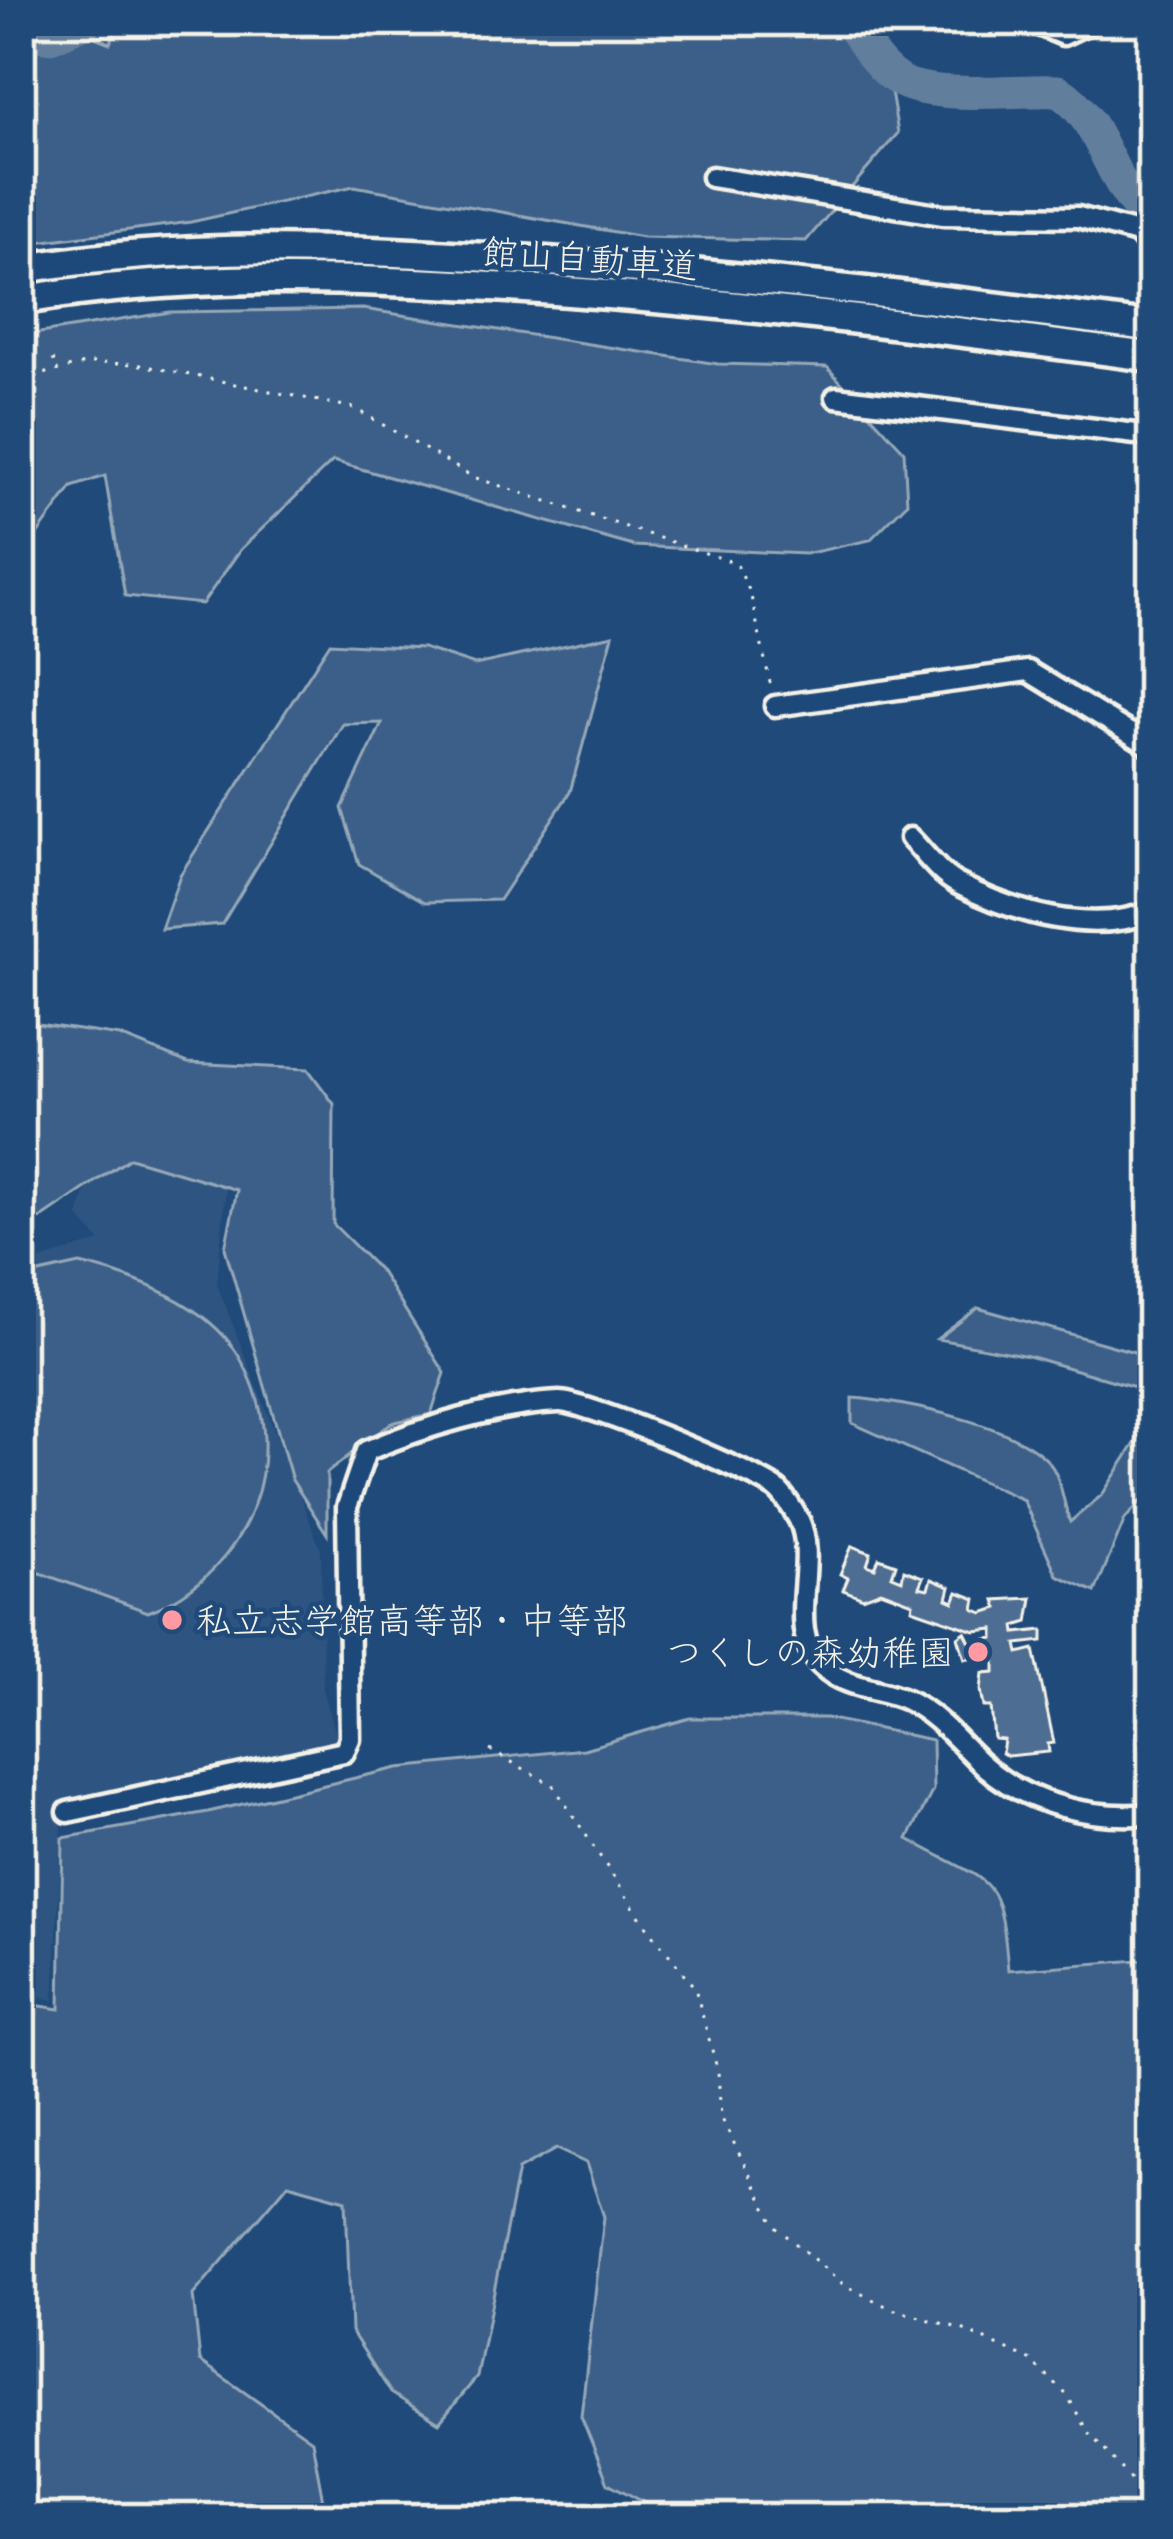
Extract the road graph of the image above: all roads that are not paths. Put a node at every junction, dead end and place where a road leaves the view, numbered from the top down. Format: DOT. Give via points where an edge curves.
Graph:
graph roads {
  1 [pos="1029,21"];
  2 [pos="1093,21"];
  3 [pos="712,177"];
  4 [pos="1152,249"];
  5 [pos="21,269"];
  6 [pos="21,300"];
  7 [pos="1152,327"];
  8 [pos="1152,357"];
  9 [pos="836,397"];
  10 [pos="1152,436"];
  11 [pos="775,706"];
  12 [pos="1152,747"];
  13 [pos="910,838"];
  14 [pos="1152,911"];
  15 [pos="68,1811"];
  16 [pos="1152,1814"];
  1 -- 2 [label="street" via="1063,35"];
  3 -- 4 [label="street" via="943,215 1078,217 1137,233"];
  5 -- 7 [label="highway, 館山自動車道" via="213,250 388,251 864,290"];
  6 -- 8 [label="highway, 館山自動車道" via="134,283 388,280 814,314"];
  9 -- 10 [label="street"];
  11 -- 12 [label="street" via="1028,671"];
  13 -- 14 [label="street" via="958,884 1042,915 1108,923"];
  15 -- 16 [label="street" via="344,1752 347,1507 366,1451 565,1401 778,1491 810,1550 803,1627 821,1666 908,1700 1020,1795 1119,1817"];
}
